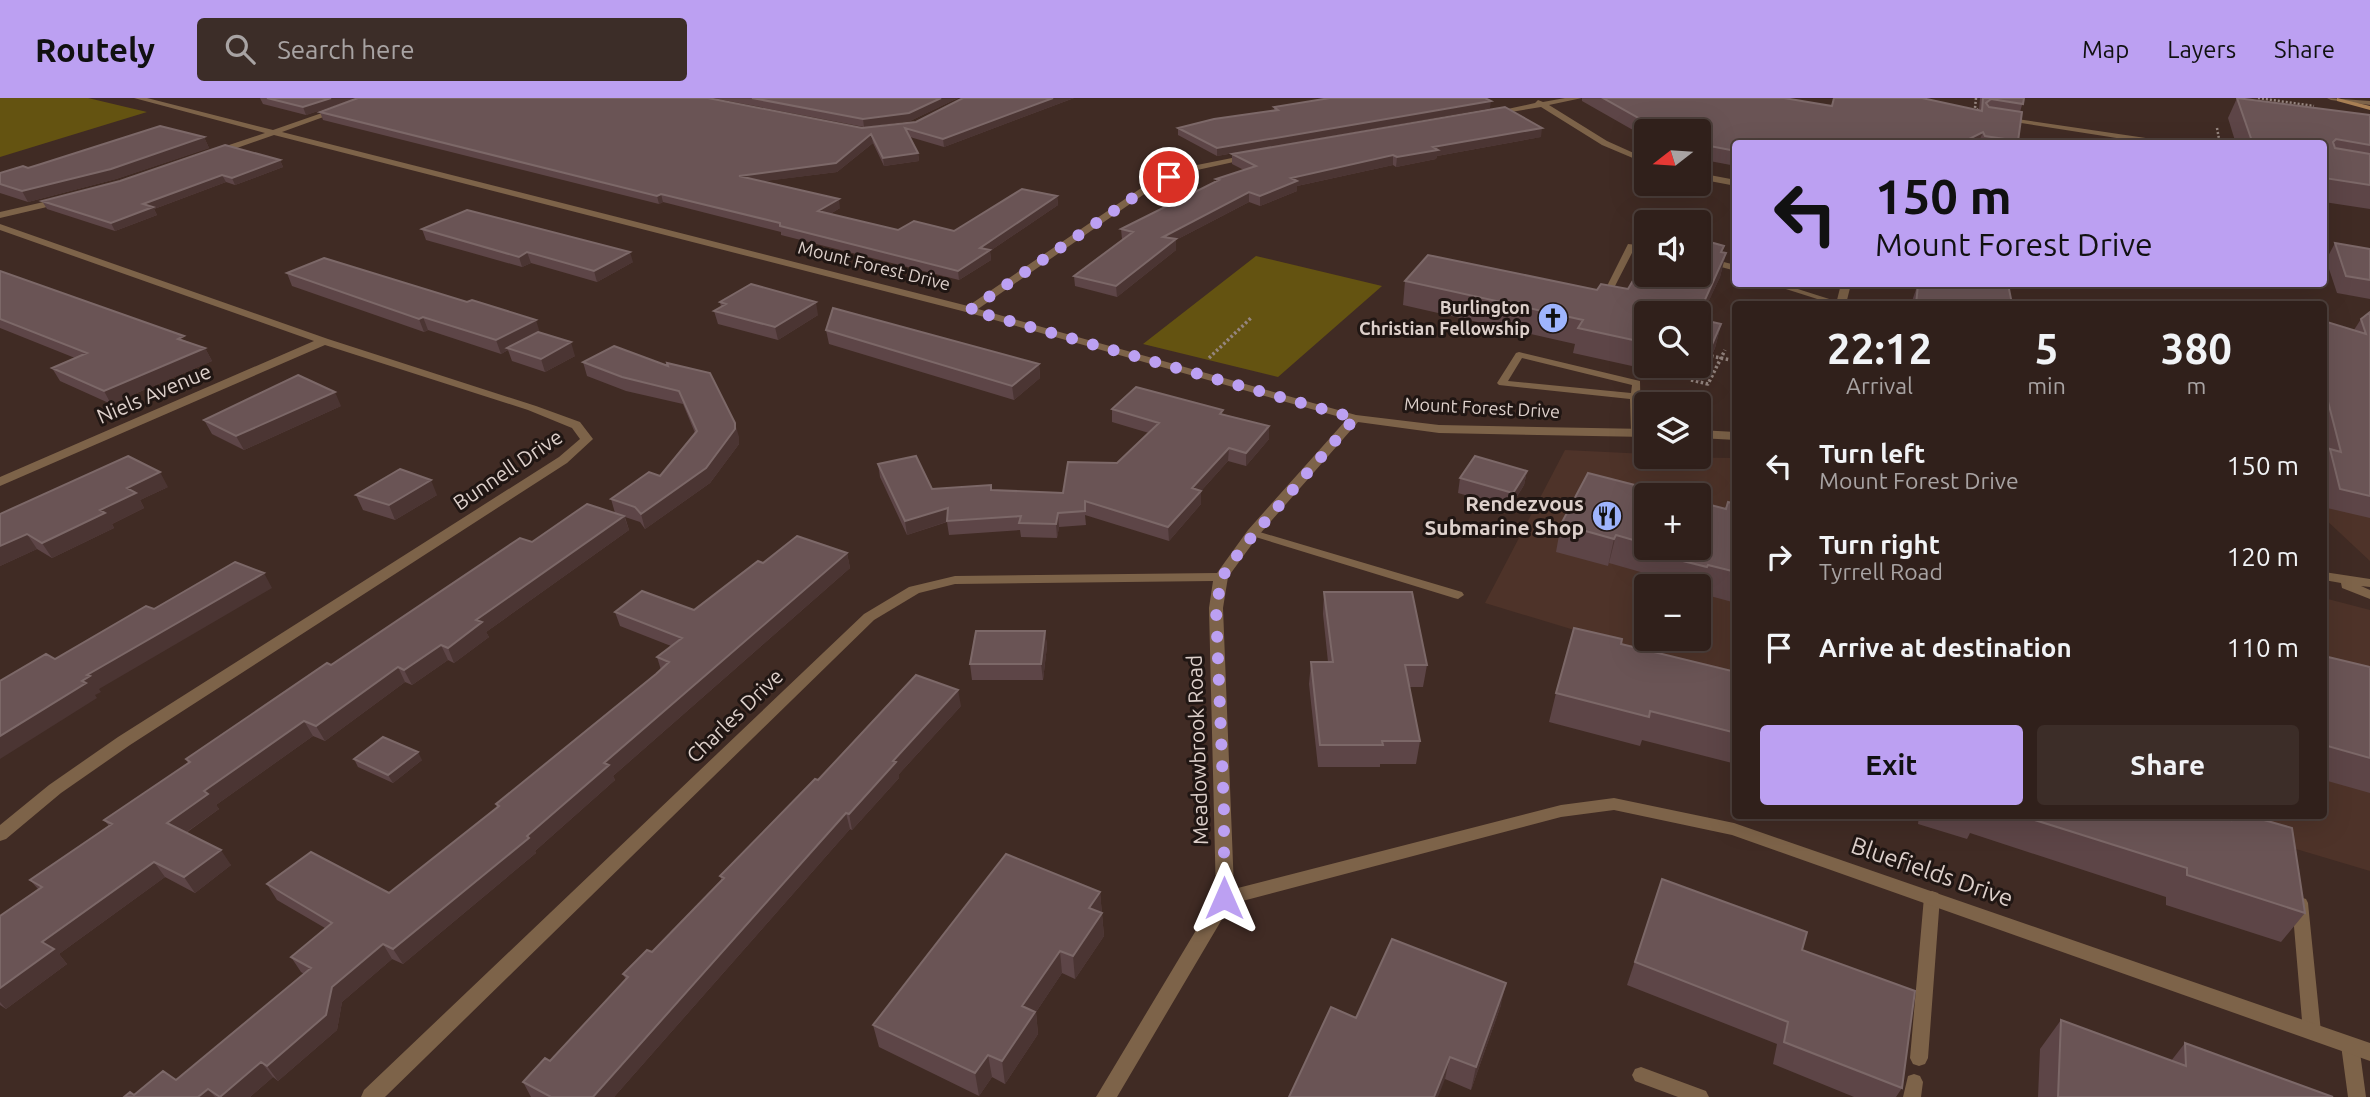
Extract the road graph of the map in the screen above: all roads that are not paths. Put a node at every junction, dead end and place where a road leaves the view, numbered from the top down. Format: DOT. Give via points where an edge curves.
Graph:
graph roads {
  1 [pos="138,98"];
  2 [pos="372,98"];
  3 [pos="1531,98"];
  4 [pos="1578,98"];
  5 [pos="2336,99"];
  6 [pos="1542,104"];
  7 [pos="2370,105"];
  8 [pos="1488,114"];
  9 [pos="1986,117"];
  10 [pos="272,134"];
  11 [pos="2145,140"];
  12 [pos="1259,154"];
  13 [pos="208,155"];
  14 [pos="1634,157"];
  15 [pos="1712,178"];
  16 [pos="1732,182"];
  17 [pos="69,199"];
  18 [pos="0,215"];
  19 [pos="0,226"];
  20 [pos="1634,247"];
  21 [pos="1711,261"];
  22 [pos="1732,267"];
  23 [pos="1611,286"];
  24 [pos="1784,287"];
  25 [pos="1831,301"];
  26 [pos="970,310"];
  27 [pos="324,341"];
  28 [pos="1635,396"];
  29 [pos="1355,418"];
  30 [pos="1634,433"];
  31 [pos="1711,434"];
  32 [pos="1732,436"];
  33 [pos="0,482"];
  34 [pos="1253,533"];
  35 [pos="1222,577"];
  36 [pos="2330,578"];
  37 [pos="2370,583"];
  38 [pos="2370,595"];
  39 [pos="1458,596"];
  40 [pos="0,834"];
  41 [pos="2298,889"];
  42 [pos="1932,897"];
  43 [pos="1224,898"];
  44 [pos="2312,1032"];
  45 [pos="2350,1045"];
  46 [pos="2370,1052"];
  47 [pos="1919,1058"];
  48 [pos="1641,1075"];
  49 [pos="371,1097"];
  50 [pos="1106,1097"];
  51 [pos="1700,1097"];
  52 [pos="2357,1097"];
  1 -- 10 [label="street, Mount Forest Drive"];
  2 -- 10 [label="street"];
  3 -- 6 [label="street"];
  4 -- 6 [label="street"];
  5 -- 7 [label="main road"];
  6 -- 8 [label="street"];
  6 -- 14 [label="street" via="1587,134"];
  9 -- 11 [label="lane"];
  10 -- 13 [label="street"];
  10 -- 26 [label="street, Mount Forest Drive"];
  12 -- 26 [label="street" via="1185,170 1153,184"];
  15 -- 16 [label="street"];
  17 -- 18 [label="street"];
  19 -- 27 [label="street, Bunnell Drive"];
  20 -- 23 [label="lane"];
  21 -- 22 [label="lane"];
  24 -- 25 [label="lane"];
  26 -- 29 [label="street, Mount Forest Drive"];
  27 -- 33 [label="street, Niels Avenue"];
  27 -- 40 [label="street, Bunnell Drive" via="532,408 576,425 587,439 564,460 124,741"];
  28 -- 28 [label="lane" via="1637,383 1519,355 1502,383"];
  29 -- 30 [label="street, Mount Forest Drive" via="1439,429"];
  29 -- 34 [label="street, Meadowbrook Road"];
  31 -- 32 [label="street"];
  34 -- 35 [label="street, Meadowbrook Road"];
  34 -- 39 [label="lane"];
  35 -- 43 [label="street, Meadowbrook Road" via="1216,608"];
  35 -- 49 [label="street, Charles Drive" via="956,580 914,590 869,617"];
  36 -- 37 [label="street"];
  36 -- 38 [label="street"];
  41 -- 44 [label="lane"];
  42 -- 43 [label="street, Bluefields Drive" via="1734,829 1614,804 1561,811"];
  42 -- 44 [label="street, Bluefields Drive"];
  42 -- 47 [label="lane"];
  43 -- 50 [label="street"];
  44 -- 45 [label="street, Bluefields Drive"];
  45 -- 46 [label="street, Bluefields Drive"];
  45 -- 52 [label="lane"];
  48 -- 51 [label="lane"];
}
